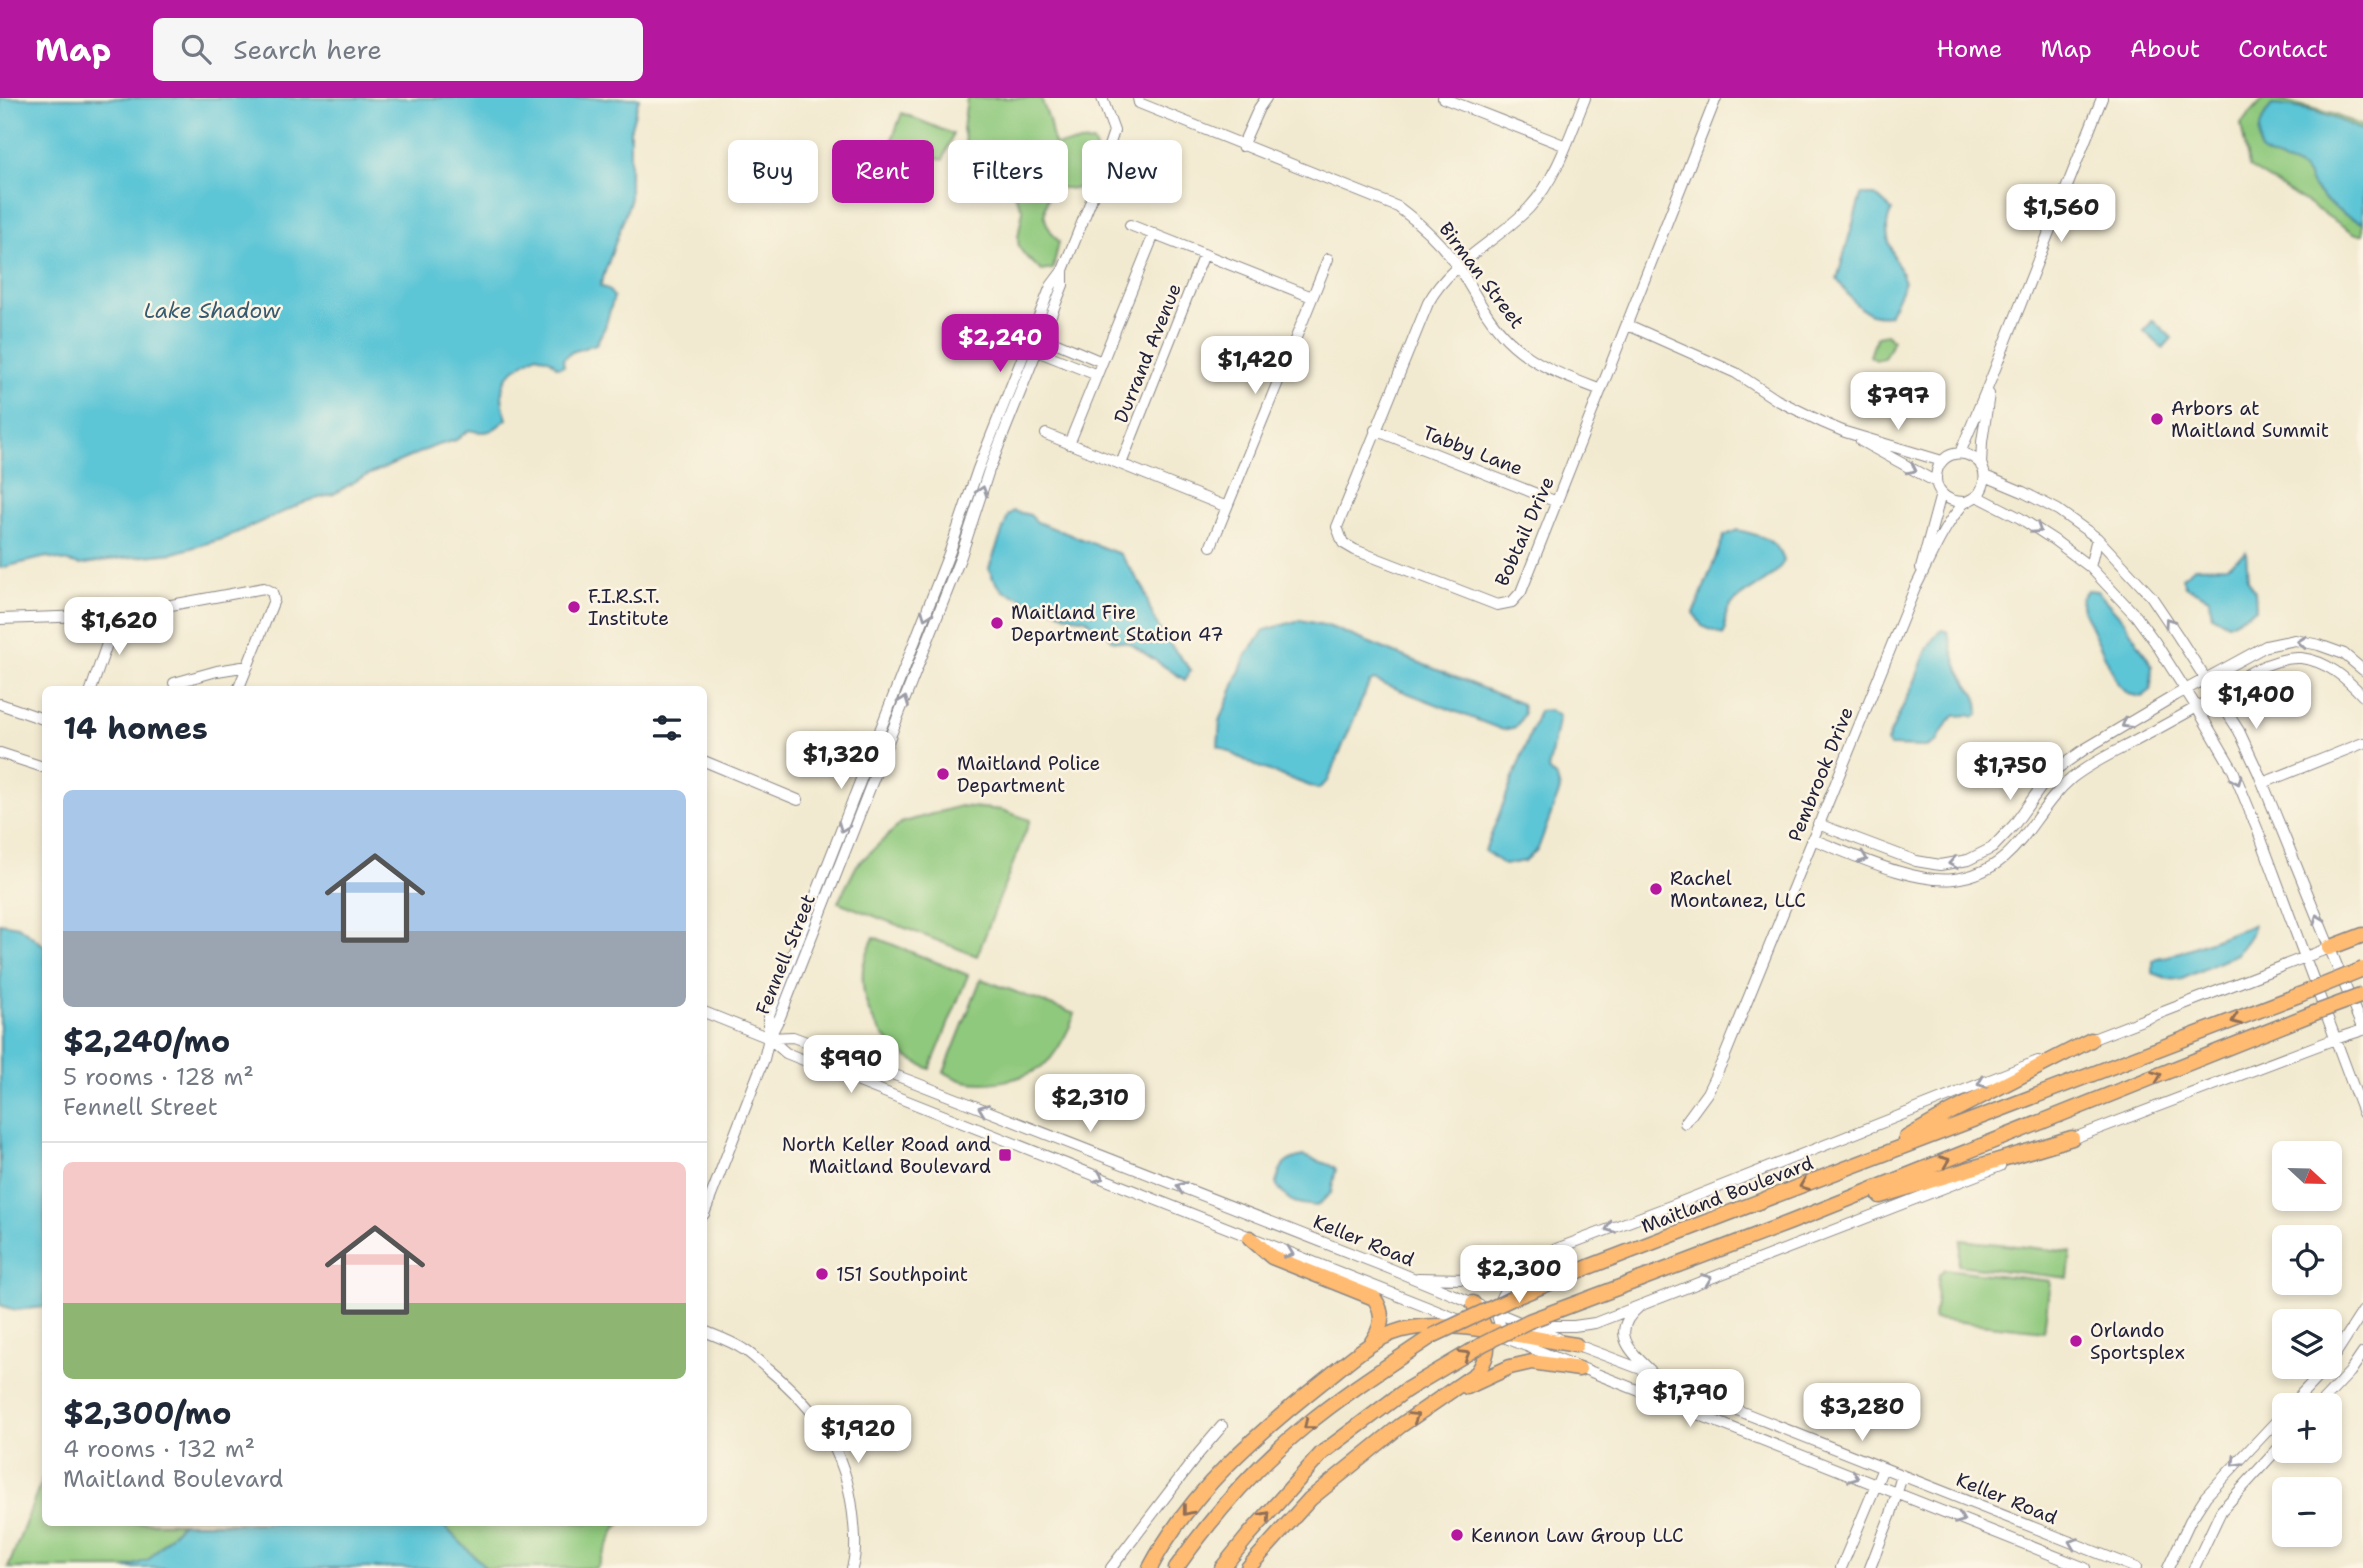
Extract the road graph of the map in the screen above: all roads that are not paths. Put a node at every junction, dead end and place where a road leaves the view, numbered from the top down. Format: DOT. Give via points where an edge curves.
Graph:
graph roads {
  1 [pos="1102,98"];
  2 [pos="1266,98"];
  3 [pos="1443,98"];
  4 [pos="1585,98"];
  5 [pos="1716,98"];
  6 [pos="2102,98"];
  7 [pos="1456,100"];
  8 [pos="1139,101"];
  9 [pos="1242,146"];
  10 [pos="1566,146"];
  11 [pos="1130,225"];
  12 [pos="1154,234"];
  13 [pos="1204,254"];
  14 [pos="1328,259"];
  15 [pos="1457,266"];
  16 [pos="1312,297"];
  17 [pos="1628,325"];
  18 [pos="1037,335"];
  19 [pos="1032,349"];
  20 [pos="1076,351"];
  21 [pos="1102,362"];
  22 [pos="1071,365"];
  23 [pos="1097,376"];
  24 [pos="1991,379"];
  25 [pos="1601,390"];
  26 [pos="1375,430"];
  27 [pos="1845,432"];
  28 [pos="1046,434"];
  29 [pos="1069,444"];
  30 [pos="1959,453"];
  31 [pos="1942,461"];
  32 [pos="1121,464"];
  33 [pos="1983,471"];
  34 [pos="1936,482"];
  35 [pos="1941,494"];
  36 [pos="1977,496"];
  37 [pos="1557,502"];
  38 [pos="1965,502"];
  39 [pos="1227,507"];
  40 [pos="2097,538"];
  41 [pos="1211,546"];
  42 [pos="2106,546"];
  43 [pos="950,551"];
  44 [pos="961,556"];
  45 [pos="2090,567"];
  46 [pos="942,572"];
  47 [pos="953,577"];
  48 [pos="1915,588"];
  49 [pos="117,615"];
  50 [pos="0,619"];
  51 [pos="248,666"];
  52 [pos="2363,670"];
  53 [pos="2206,680"];
  54 [pos="92,686"];
  55 [pos="178,686"];
  56 [pos="240,686"];
  57 [pos="2185,690"];
  58 [pos="2216,696"];
  59 [pos="2363,696"];
  60 [pos="0,704"];
  61 [pos="2197,708"];
  62 [pos="42,719"];
  63 [pos="888,726"];
  64 [pos="2363,743"];
  65 [pos="0,753"];
  66 [pos="707,762"];
  67 [pos="42,767"];
  68 [pos="2263,783"];
  69 [pos="798,800"];
  70 [pos="1818,824"];
  71 [pos="1812,839"];
  72 [pos="2363,935"];
  73 [pos="2329,948"];
  74 [pos="2305,957"];
  75 [pos="2363,969"];
  76 [pos="2363,995"];
  77 [pos="707,1013"];
  78 [pos="2363,1030"];
  79 [pos="769,1038"];
  80 [pos="2335,1039"];
  81 [pos="2091,1040"];
  82 [pos="2363,1113"];
  83 [pos="1685,1123"];
  84 [pos="1046,1134"];
  85 [pos="2071,1138"];
  86 [pos="1039,1153"];
  87 [pos="1868,1160"];
  88 [pos="1226,1205"];
  89 [pos="707,1206"];
  90 [pos="1241,1210"];
  91 [pos="1791,1222"];
  92 [pos="1226,1228"];
  93 [pos="1250,1238"];
  94 [pos="1564,1246"];
  95 [pos="1412,1278"];
  96 [pos="1473,1303"];
  97 [pos="1643,1304"];
  98 [pos="2363,1311"];
  99 [pos="1497,1313"];
  100 [pos="1530,1326"];
  101 [pos="1493,1329"];
  102 [pos="707,1332"];
  103 [pos="1517,1343"];
  104 [pos="2342,1343"];
  105 [pos="1576,1345"];
  106 [pos="1370,1346"];
  107 [pos="2363,1353"];
  108 [pos="1579,1369"];
  109 [pos="1654,1374"];
  110 [pos="2315,1379"];
  111 [pos="2302,1393"];
  112 [pos="2330,1393"];
  113 [pos="1450,1394"];
  114 [pos="1222,1426"];
  115 [pos="2272,1426"];
  116 [pos="2272,1455"];
  117 [pos="1882,1468"];
  118 [pos="1902,1475"];
  119 [pos="1875,1485"];
  120 [pos="1897,1494"];
  121 [pos="852,1568"];
  122 [pos="1111,1568"];
  123 [pos="1150,1568"];
  124 [pos="1175,1568"];
  125 [pos="1222,1568"];
  126 [pos="1248,1568"];
  127 [pos="1841,1568"];
  128 [pos="1870,1568"];
  129 [pos="2085,1568"];
  130 [pos="2136,1568"];
  131 [pos="2168,1568"];
  132 [pos="2194,1568"];
  1 -- 18 [label="street, Fennell Street" via="1114,131 1063,270 1051,286"];
  2 -- 9 [label="street"];
  3 -- 7 [label="street"];
  4 -- 10 [label="street, Bobtail Drive"];
  5 -- 17 [label="street, Bobtail Drive"];
  6 -- 24 [label="street"];
  7 -- 10 [label="street"];
  8 -- 9 [label="street, Birman Street"];
  9 -- 15 [label="street, Birman Street" via="1398,208 1420,224"];
  10 -- 15 [label="street, Bobtail Drive" via="1530,206"];
  11 -- 12 [label="street"];
  12 -- 13 [label="street"];
  12 -- 21 [label="street"];
  13 -- 16 [label="street"];
  13 -- 32 [label="street, Durrand Avenue"];
  14 -- 16 [label="street"];
  15 -- 25 [label="street, Birman Street" via="1487,314 1529,358"];
  15 -- 26 [label="street, Bobtail Drive" via="1437,285 1427,303"];
  16 -- 39 [label="street"];
  17 -- 25 [label="street, Bobtail Drive"];
  17 -- 27 [label="street" via="1736,373 1776,400"];
  18 -- 19 [label="street, Fennell Street"];
  18 -- 20 [label="street"];
  19 -- 22 [label="street"];
  19 -- 43 [label="street, Fennell Street" via="978,470"];
  44 -- 19 [label="street, Fennell Street, one-way"];
  20 -- 21 [label="street"];
  20 -- 22 [label="street"];
  21 -- 23 [label="street"];
  22 -- 23 [label="street"];
  23 -- 29 [label="street"];
  24 -- 30 [label="street"];
  24 -- 33 [label="street" via="1982,442"];
  25 -- 37 [label="street, Bobtail Drive"];
  26 -- 37 [label="street, Tabby Lane"];
  26 -- 37 [label="street, Bobtail Drive" via="1337,527 1343,543 1355,551 1485,602 1512,602 1521,592"];
  27 -- 31 [label="street"];
  27 -- 34 [label="street, one-way"];
  28 -- 29 [label="street"];
  29 -- 32 [label="street"];
  30 -- 31 [label="street"];
  30 -- 33 [label="street" via="1975,459"];
  31 -- 34 [label="street"];
  32 -- 39 [label="street"];
  33 -- 36 [label="street"];
  33 -- 40 [label="street" via="2058,510"];
  34 -- 35 [label="street"];
  35 -- 38 [label="street" via="1956,503"];
  35 -- 48 [label="street, Pembrook Drive"];
  36 -- 38 [label="street"];
  36 -- 45 [label="street, one-way" via="2020,517"];
  38 -- 48 [label="street, Pembrook Drive" via="1951,519"];
  39 -- 41 [label="street"];
  40 -- 42 [label="street"];
  40 -- 45 [label="street"];
  42 -- 45 [label="street"];
  53 -- 42 [label="street, one-way" via="2151,596"];
  43 -- 44 [label="street"];
  43 -- 46 [label="street, Fennell Street"];
  44 -- 47 [label="street, Fennell Street"];
  45 -- 57 [label="street" via="2142,625"];
  46 -- 47 [label="street"];
  46 -- 63 [label="street, Fennell Street, one-way"];
  63 -- 47 [label="street, Fennell Street, one-way"];
  48 -- 70 [label="street, Pembrook Drive"];
  49 -- 50 [label="street"];
  49 -- 51 [label="street" via="264,588 272,592 274,600"];
  49 -- 54 [label="street"];
  51 -- 55 [label="street" via="174,683"];
  51 -- 56 [label="street"];
  52 -- 53 [label="street, one-way" via="2344,654 2295,640 2266,646"];
  53 -- 57 [label="street"];
  53 -- 58 [label="street"];
  57 -- 61 [label="street"];
  57 -- 70 [label="street, one-way" via="2051,773 2014,825 1992,848 1968,860 1940,865 1916,861"];
  58 -- 59 [label="street" via="2252,671 2278,660 2301,658 2328,665"];
  58 -- 61 [label="street"];
  58 -- 68 [label="street"];
  60 -- 62 [label="street"];
  71 -- 61 [label="street, one-way" via="1928,879 1955,879 1986,870 2027,834 2072,779"];
  61 -- 74 [label="street, one-way" via="2233,770"];
  63 -- 79 [label="street, Fennell Street"];
  64 -- 68 [label="street"];
  65 -- 67 [label="street"];
  66 -- 69 [label="street"];
  73 -- 68 [label="street, one-way"];
  70 -- 71 [label="street, Pembrook Drive"];
  71 -- 83 [label="street, Pembrook Drive" via="1724,1058"];
  72 -- 73 [label="highway"];
  73 -- 74 [label="street"];
  73 -- 78 [label="street"];
  74 -- 80 [label="street"];
  74 -- 81 [label="street"];
  75 -- 87 [label="highway, Maitland Boulevard, one-way, bridge"];
  91 -- 76 [label="highway, one-way, bridge"];
  77 -- 79 [label="street, Keller Road"];
  78 -- 80 [label="street"];
  84 -- 79 [label="street, Keller Road, one-way" via="793,1037"];
  79 -- 86 [label="street, Keller Road" via="786,1053"];
  79 -- 89 [label="street, Fennell Street"];
  80 -- 82 [label="street"];
  80 -- 85 [label="street"];
  81 -- 87 [label="highway"];
  81 -- 94 [label="street, one-way"];
  84 -- 86 [label="street"];
  88 -- 84 [label="street, Keller Road, one-way"];
  85 -- 91 [label="highway"];
  97 -- 85 [label="street, one-way"];
  86 -- 92 [label="street, Keller Road, one-way"];
  87 -- 124 [label="highway, Maitland Boulevard, one-way, bridge" via="1591,1266 1432,1336 1304,1427 1248,1480"];
  88 -- 90 [label="street, Keller Road"];
  88 -- 92 [label="street"];
  90 -- 92 [label="street"];
  90 -- 95 [label="street, Keller Road"];
  125 -- 91 [label="highway, one-way, bridge" via="1322,1453 1406,1390 1529,1321"];
  92 -- 93 [label="street, Keller Road"];
  93 -- 101 [label="street, Keller Road, one-way"];
  93 -- 106 [label="highway" via="1272,1257 1374,1298 1380,1307 1381,1325"];
  94 -- 95 [label="street" via="1482,1277"];
  94 -- 99 [label="street" via="1511,1280"];
  95 -- 96 [label="street, Keller Road"];
  96 -- 99 [label="street, Keller Road"];
  96 -- 101 [label="highway"];
  97 -- 100 [label="street" via="1595,1323"];
  97 -- 109 [label="street" via="1633,1312 1624,1338 1631,1352"];
  98 -- 104 [label="street"];
  99 -- 100 [label="street, Keller Road"];
  99 -- 101 [label="street"];
  100 -- 101 [label="street"];
  100 -- 105 [label="street, Keller Road"];
  101 -- 103 [label="street, Keller Road"];
  101 -- 103 [label="street"];
  101 -- 105 [label="highway"];
  101 -- 106 [label="highway" via="1409,1328"];
  101 -- 113 [label="highway" via="1485,1362"];
  102 -- 121 [label="street" via="744,1349 819,1420 850,1486 855,1528"];
  103 -- 108 [label="street, Keller Road"];
  105 -- 109 [label="street, Keller Road"];
  106 -- 123 [label="highway, one-way" via="1230,1461 1182,1516"];
  107 -- 112 [label="street"];
  108 -- 113 [label="highway" via="1532,1362"];
  108 -- 119 [label="street, Keller Road, one-way"];
  109 -- 117 [label="street, Keller Road"];
  110 -- 111 [label="street"];
  126 -- 113 [label="highway, one-way" via="1310,1499 1400,1426"];
  114 -- 122 [label="street"];
  115 -- 131 [label="street, one-way" via="2206,1496"];
  116 -- 132 [label="street" via="2221,1511"];
  117 -- 118 [label="street, Keller Road"];
  117 -- 119 [label="street"];
  118 -- 120 [label="street"];
  130 -- 118 [label="street, Keller Road, one-way"];
  119 -- 120 [label="street, Keller Road"];
  119 -- 127 [label="street"];
  120 -- 128 [label="street"];
  120 -- 129 [label="street, Keller Road, one-way"];
}
